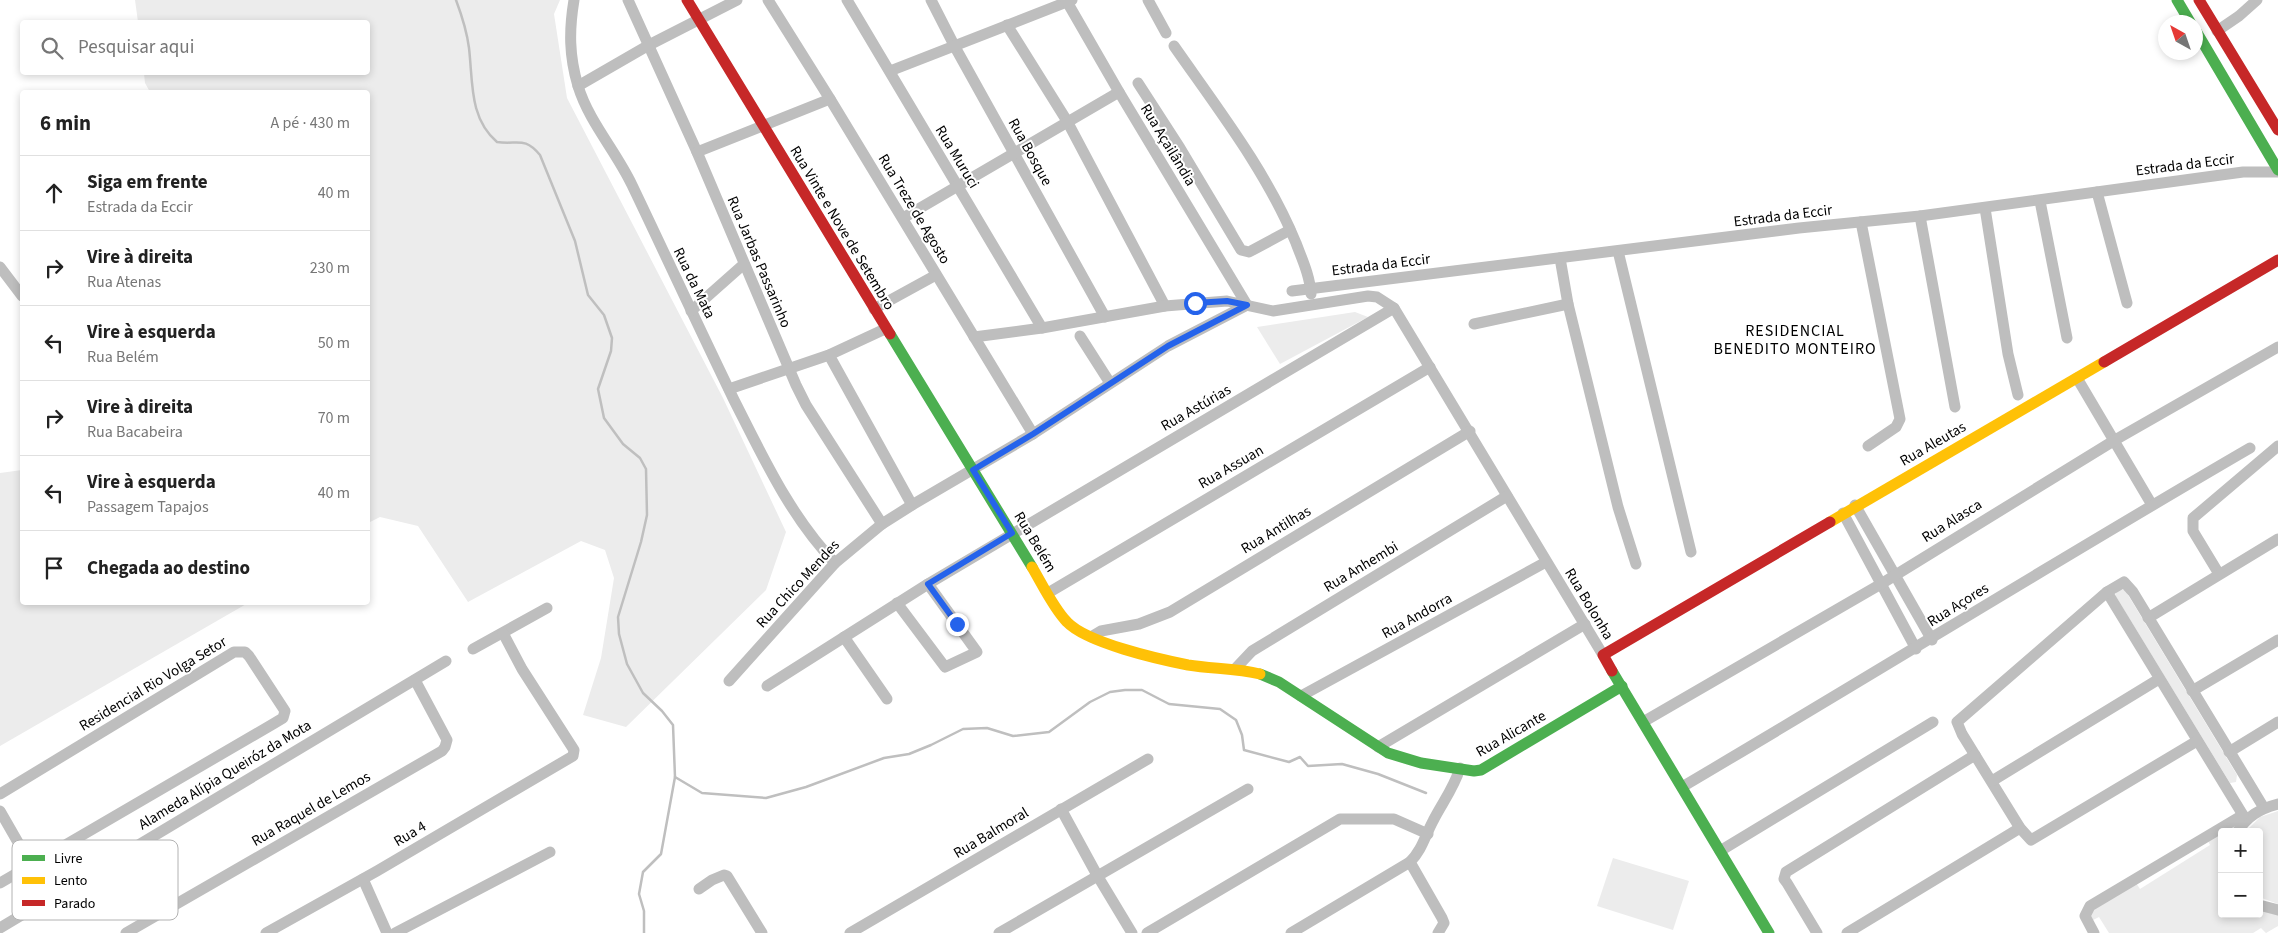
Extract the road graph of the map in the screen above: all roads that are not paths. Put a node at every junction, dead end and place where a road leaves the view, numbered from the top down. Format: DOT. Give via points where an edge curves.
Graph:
graph roads {
  1 [pos="574,0"];
  2 [pos="628,0"];
  3 [pos="687,0"];
  4 [pos="737,0"];
  5 [pos="768,0"];
  6 [pos="847,0"];
  7 [pos="931,0"];
  8 [pos="1148,0"];
  9 [pos="2177,0"];
  10 [pos="2199,0"];
  11 [pos="2257,0"];
  12 [pos="1068,1"];
  13 [pos="2186,15"];
  14 [pos="698,18"];
  15 [pos="1007,25"];
  16 [pos="2217,31"];
  17 [pos="1166,33"];
  18 [pos="2203,44"];
  19 [pos="649,45"];
  20 [pos="1174,46"];
  21 [pos="955,47"];
  22 [pos="890,71"];
  23 [pos="1138,83"];
  24 [pos="578,86"];
  25 [pos="1119,92"];
  26 [pos="830,99"];
  27 [pos="1066,121"];
  28 [pos="2276,124"];
  29 [pos="763,125"];
  30 [pos="697,152"];
  31 [pos="1014,152"];
  32 [pos="2278,171"];
  33 [pos="958,188"];
  34 [pos="2097,192"];
  35 [pos="2040,200"];
  36 [pos="1985,208"];
  37 [pos="1920,216"];
  38 [pos="903,218"];
  39 [pos="1861,222"];
  40 [pos="1290,230"];
  41 [pos="1618,251"];
  42 [pos="1560,258"];
  43 [pos="2278,260"];
  44 [pos="744,264"];
  45 [pos="0,266"];
  46 [pos="936,275"];
  47 [pos="1310,289"];
  48 [pos="1292,291"];
  49 [pos="20,293"];
  50 [pos="1377,297"];
  51 [pos="2127,303"];
  52 [pos="1568,304"];
  53 [pos="1247,305"];
  54 [pos="1164,306"];
  55 [pos="1311,306"];
  56 [pos="1394,308"];
  57 [pos="874,309"];
  58 [pos="691,312"];
  59 [pos="1105,317"];
  60 [pos="1474,324"];
  61 [pos="1042,328"];
  62 [pos="885,329"];
  63 [pos="974,336"];
  64 [pos="1080,336"];
  65 [pos="2067,338"];
  66 [pos="2278,347"];
  67 [pos="829,355"];
  68 [pos="1430,368"];
  69 [pos="789,370"];
  70 [pos="2077,378"];
  71 [pos="1110,383"];
  72 [pos="729,389"];
  73 [pos="2018,395"];
  74 [pos="1955,407"];
  75 [pos="1470,431"];
  76 [pos="1033,434"];
  77 [pos="2115,440"];
  78 [pos="1868,446"];
  79 [pos="2278,446"];
  80 [pos="2250,448"];
  81 [pos="973,470"];
  82 [pos="1507,496"];
  83 [pos="912,504"];
  84 [pos="1855,505"];
  85 [pos="2152,505"];
  86 [pos="1843,512"];
  87 [pos="882,524"];
  88 [pos="1012,533"];
  89 [pos="2278,539"];
  90 [pos="1691,552"];
  91 [pos="1546,562"];
  92 [pos="835,563"];
  93 [pos="1636,564"];
  94 [pos="2219,574"];
  95 [pos="1895,575"];
  96 [pos="928,584"];
  97 [pos="1881,584"];
  98 [pos="2107,592"];
  99 [pos="1048,593"];
  100 [pos="897,603"];
  101 [pos="546,608"];
  102 [pos="2148,618"];
  103 [pos="1585,624"];
  104 [pos="503,633"];
  105 [pos="1082,633"];
  106 [pos="844,637"];
  107 [pos="1932,640"];
  108 [pos="2278,640"];
  109 [pos="1916,649"];
  110 [pos="474,650"];
  111 [pos="1603,655"];
  112 [pos="446,661"];
  113 [pos="1235,669"];
  114 [pos="2159,679"];
  115 [pos="415,680"];
  116 [pos="729,681"];
  117 [pos="767,686"];
  118 [pos="1622,686"];
  119 [pos="2192,692"];
  120 [pos="1301,696"];
  121 [pos="886,699"];
  122 [pos="1643,722"];
  123 [pos="1932,722"];
  124 [pos="2278,722"];
  125 [pos="2197,741"];
  126 [pos="1378,747"];
  127 [pos="2229,752"];
  128 [pos="1975,755"];
  129 [pos="1148,759"];
  130 [pos="1460,768"];
  131 [pos="2246,780"];
  132 [pos="1992,782"];
  133 [pos="1682,787"];
  134 [pos="1248,789"];
  135 [pos="2228,790"];
  136 [pos="0,794"];
  137 [pos="2278,804"];
  138 [pos="2264,808"];
  139 [pos="1061,809"];
  140 [pos="0,811"];
  141 [pos="2244,818"];
  142 [pos="2020,828"];
  143 [pos="2239,828"];
  144 [pos="1428,834"];
  145 [pos="17,840"];
  146 [pos="74,840"];
  147 [pos="147,840"];
  148 [pos="1720,851"];
  149 [pos="550,852"];
  150 [pos="1410,862"];
  151 [pos="1097,875"];
  152 [pos="12,876"];
  153 [pos="363,879"];
  154 [pos="0,883"];
  155 [pos="699,889"];
  156 [pos="178,903"];
  157 [pos="2263,906"];
  158 [pos="2278,910"];
  159 [pos="13,920"];
  160 [pos="149,920"];
  161 [pos="0,928"];
  162 [pos="126,933"];
  163 [pos="266,933"];
  164 [pos="387,933"];
  165 [pos="395,933"];
  166 [pos="762,933"];
  167 [pos="850,933"];
  168 [pos="999,933"];
  169 [pos="1132,933"];
  170 [pos="1147,933"];
  171 [pos="1291,933"];
  172 [pos="1438,933"];
  173 [pos="1769,933"];
  174 [pos="1817,933"];
  175 [pos="1847,933"];
  176 [pos="2094,933"];
  1 -- 24 [label="street, Rua da Mata" via="569,47"];
  2 -- 19 [label="street, Rua Jarbas Passarinho"];
  3 -- 14 [label="street, Rua Vinte e Nove de Setembro"];
  4 -- 14 [label="street"];
  5 -- 26 [label="street, Rua Treze de Agosto"];
  6 -- 22 [label="street, Rua Muruci"];
  7 -- 21 [label="street, Rua Bosque"];
  8 -- 17 [label="street"];
  9 -- 13 [label="street"];
  10 -- 16 [label="street"];
  11 -- 16 [label="street"];
  12 -- 15 [label="street"];
  12 -- 25 [label="street, Rua Açailândia"];
  14 -- 19 [label="street"];
  14 -- 29 [label="street, Rua Vinte e Nove de Setembro"];
  15 -- 21 [label="street"];
  15 -- 27 [label="street"];
  16 -- 28 [label="street"];
  18 -- 32 [label="street"];
  19 -- 24 [label="street"];
  19 -- 30 [label="street, Rua Jarbas Passarinho"];
  20 -- 40 [label="street" via="1262,176"];
  21 -- 22 [label="street"];
  21 -- 31 [label="street, Rua Bosque"];
  22 -- 33 [label="street, Rua Muruci"];
  23 -- 40 [label="street" via="1241,250 1249,252"];
  24 -- 58 [label="street, Rua da Mata" via="600,133 632,184"];
  25 -- 27 [label="street"];
  25 -- 53 [label="street, Rua Açailândia"];
  26 -- 29 [label="street"];
  26 -- 38 [label="street, Rua Treze de Agosto"];
  27 -- 31 [label="street"];
  27 -- 54 [label="street"];
  29 -- 30 [label="street"];
  29 -- 57 [label="street, Rua Vinte e Nove de Setembro"];
  30 -- 44 [label="street, Rua Jarbas Passarinho"];
  31 -- 33 [label="street"];
  31 -- 59 [label="street, Rua Bosque"];
  32 -- 34 [label="street, Estrada da Eccir" via="2242,172"];
  33 -- 38 [label="street"];
  33 -- 61 [label="street, Rua Muruci"];
  34 -- 35 [label="street, Estrada da Eccir"];
  34 -- 51 [label="street"];
  35 -- 36 [label="street, Estrada da Eccir"];
  35 -- 65 [label="street"];
  36 -- 37 [label="street, Estrada da Eccir"];
  36 -- 73 [label="street" via="2008,354"];
  37 -- 39 [label="street, Estrada da Eccir"];
  37 -- 74 [label="street"];
  38 -- 46 [label="street, Rua Treze de Agosto"];
  39 -- 41 [label="street, Estrada da Eccir"];
  39 -- 78 [label="street" via="1900,420 1896,428"];
  40 -- 47 [label="street"];
  41 -- 42 [label="street, Estrada da Eccir"];
  41 -- 90 [label="street"];
  42 -- 47 [label="street, Estrada da Eccir"];
  42 -- 52 [label="street"];
  43 -- 70 [label="street, Rua Aleutas"];
  44 -- 58 [label="street"];
  44 -- 69 [label="street, Rua Jarbas Passarinho"];
  45 -- 49 [label="street"];
  46 -- 57 [label="street"];
  46 -- 63 [label="street, Rua Treze de Agosto"];
  47 -- 48 [label="street, Estrada da Eccir"];
  47 -- 55 [label="street"];
  50 -- 55 [label="street, Estrada da Eccir"];
  50 -- 56 [label="street, Rua Bolonha"];
  52 -- 60 [label="street"];
  52 -- 93 [label="street" via="1618,507"];
  53 -- 54 [label="street, Estrada da Eccir" via="1227,301"];
  53 -- 55 [label="street, Estrada da Eccir" via="1272,311"];
  53 -- 71 [label="street, Rua Chico Mendes" via="1168,346"];
  54 -- 59 [label="street, Estrada da Eccir"];
  56 -- 68 [label="street, Rua Bolonha"];
  56 -- 88 [label="street, Rua Astúrias"];
  57 -- 62 [label="street, Rua Vinte e Nove de Setembro"];
  58 -- 72 [label="street, Rua da Mata"];
  59 -- 61 [label="street, Estrada da Eccir"];
  61 -- 63 [label="street, Estrada da Eccir"];
  62 -- 67 [label="street"];
  62 -- 81 [label="street, Rua Vinte e Nove de Setembro"];
  63 -- 76 [label="street, Rua Treze de Agosto"];
  64 -- 71 [label="street"];
  66 -- 77 [label="street, Rua Alasca"];
  67 -- 69 [label="street"];
  67 -- 83 [label="street"];
  68 -- 75 [label="street, Rua Bolonha"];
  68 -- 99 [label="street, Rua Assuan"];
  69 -- 72 [label="street"];
  69 -- 87 [label="street, Rua Jarbas Passarinho" via="806,405"];
  70 -- 77 [label="street"];
  70 -- 84 [label="street, Rua Aleutas"];
  71 -- 76 [label="street, Rua Chico Mendes"];
  72 -- 92 [label="street, Rua da Mata" via="777,486"];
  75 -- 82 [label="street, Rua Bolonha"];
  75 -- 105 [label="street, Rua Antilhas" via="1170,612 1139,624"];
  76 -- 81 [label="street, Rua Chico Mendes"];
  77 -- 85 [label="street"];
  77 -- 95 [label="street, Rua Alasca"];
  79 -- 94 [label="street" via="2193,518 2193,531"];
  80 -- 85 [label="street, Rua Açores"];
  81 -- 83 [label="street, Rua Chico Mendes"];
  81 -- 88 [label="street, Rua Belém"];
  82 -- 91 [label="street, Rua Bolonha"];
  82 -- 113 [label="street, Rua Anhembi" via="1252,651"];
  83 -- 87 [label="street, Rua Chico Mendes"];
  84 -- 86 [label="street, Rua Aleutas"];
  84 -- 95 [label="street"];
  85 -- 107 [label="street, Rua Açores"];
  86 -- 97 [label="street"];
  86 -- 111 [label="street, Rua Aleutas"];
  87 -- 92 [label="street, Rua Chico Mendes"];
  88 -- 96 [label="street, Rua Astúrias"];
  88 -- 99 [label="street, Rua Belém"];
  89 -- 94 [label="street"];
  91 -- 103 [label="street, Rua Bolonha"];
  91 -- 120 [label="street, Rua Andorra"];
  92 -- 116 [label="street, Rua Chico Mendes"];
  94 -- 102 [label="street"];
  95 -- 97 [label="street, Rua Alasca"];
  95 -- 107 [label="street"];
  96 -- 100 [label="street, Rua Astúrias"];
  96 -- 100 [label="street" via="977,652 947,667"];
  97 -- 109 [label="street"];
  97 -- 122 [label="street, Rua Alasca"];
  98 -- 102 [label="street" via="2119,583 2126,584"];
  98 -- 114 [label="street"];
  98 -- 128 [label="street" via="1958,720 1962,734"];
  99 -- 105 [label="street, Rua Belém" via="1065,621"];
  100 -- 106 [label="street, Rua Astúrias"];
  101 -- 104 [label="street"];
  102 -- 119 [label="street"];
  103 -- 111 [label="street, Rua Bolonha"];
  103 -- 126 [label="street"];
  104 -- 110 [label="street"];
  104 -- 153 [label="street, Rua 4" via="574,754"];
  105 -- 113 [label="street" via="1105,643 1190,665"];
  106 -- 117 [label="street, Rua Astúrias"];
  106 -- 121 [label="street"];
  107 -- 109 [label="street, Rua Açores"];
  108 -- 119 [label="street"];
  109 -- 133 [label="street, Rua Açores"];
  111 -- 118 [label="street, Rua Bolonha"];
  112 -- 115 [label="street, Alameda Alípia Queiróz da Mota"];
  113 -- 120 [label="street" via="1272,680"];
  114 -- 125 [label="street"];
  114 -- 132 [label="street"];
  115 -- 147 [label="street, Alameda Alípia Queiróz da Mota"];
  115 -- 156 [label="street, Rua Raquel de Lemos" via="447,740 442,751"];
  118 -- 122 [label="street, Rua Bolonha"];
  118 -- 130 [label="street, Rua Alicante" via="1481,770"];
  119 -- 127 [label="street"];
  120 -- 126 [label="street"];
  122 -- 133 [label="street, Rua Bolonha"];
  123 -- 148 [label="street"];
  124 -- 127 [label="street"];
  125 -- 135 [label="street"];
  125 -- 142 [label="street" via="2034,840 2028,839"];
  126 -- 130 [label="street, Rua Alicante" via="1388,754 1421,763"];
  127 -- 131 [label="street"];
  128 -- 132 [label="street"];
  128 -- 174 [label="street" via="1786,872 1786,883"];
  129 -- 139 [label="street, Rua Balmoral"];
  130 -- 144 [label="street"];
  131 -- 135 [label="street"];
  131 -- 138 [label="street"];
  132 -- 142 [label="street"];
  133 -- 148 [label="street, Rua Bolonha"];
  134 -- 151 [label="street"];
  135 -- 141 [label="street"];
  136 -- 146 [label="street, Residencial Rio Volga Setor" via="234,652 246,652 284,708 283,718"];
  137 -- 138 [label="street"];
  138 -- 141 [label="street"];
  139 -- 151 [label="street"];
  139 -- 167 [label="street, Rua Balmoral"];
  140 -- 145 [label="street"];
  141 -- 143 [label="street"];
  141 -- 176 [label="street" via="2090,906 2085,916"];
  142 -- 175 [label="street"];
  144 -- 150 [label="street"];
  144 -- 170 [label="street" via="1394,819 1340,819"];
  148 -- 173 [label="street, Rua Bolonha"];
  149 -- 165 [label="street"];
  150 -- 171 [label="street"];
  150 -- 172 [label="street" via="1444,923"];
  151 -- 168 [label="street"];
  151 -- 169 [label="street"];
  152 -- 154 [label="street"];
  153 -- 163 [label="street, Rua 4"];
  153 -- 164 [label="street"];
  155 -- 166 [label="street" via="712,880 728,876"];
  157 -- 158 [label="street"];
  159 -- 161 [label="street, Alameda Alípia Queiróz da Mota"];
  160 -- 162 [label="street, Rua Raquel de Lemos"];
}
